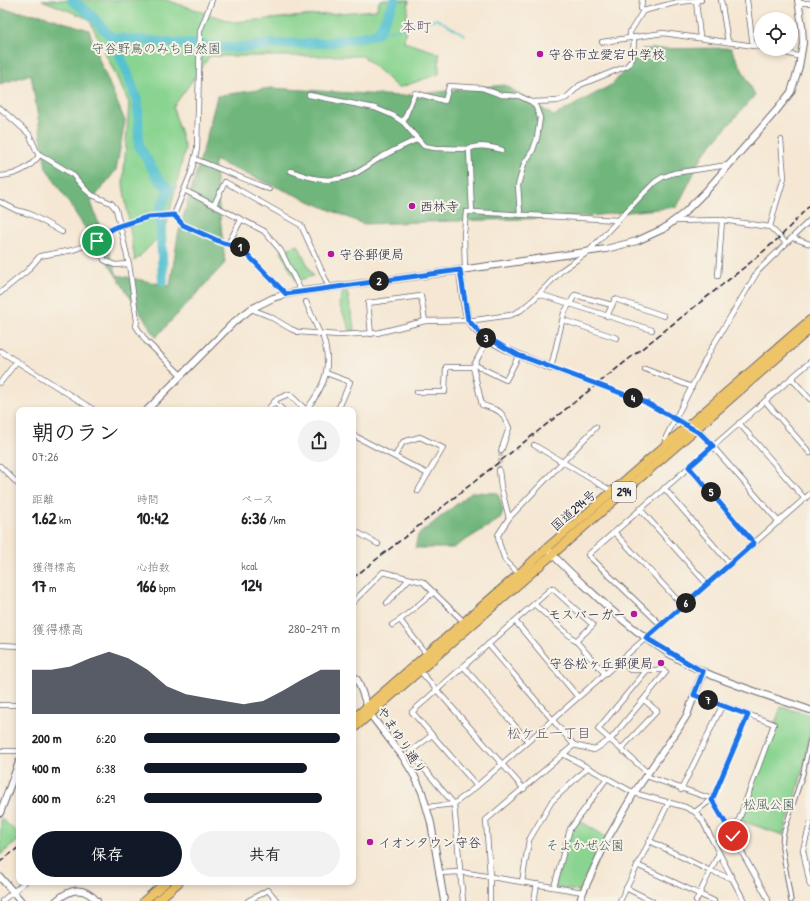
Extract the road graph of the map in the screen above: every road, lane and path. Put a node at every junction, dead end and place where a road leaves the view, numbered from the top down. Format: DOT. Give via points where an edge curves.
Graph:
graph roads {
  1 [pos="212,0"];
  2 [pos="642,0"];
  3 [pos="696,0"];
  4 [pos="701,0"];
  5 [pos="721,0"];
  6 [pos="747,0"];
  7 [pos="798,2"];
  8 [pos="810,3"];
  9 [pos="643,11"];
  10 [pos="700,37"];
  11 [pos="632,38"];
  12 [pos="602,42"];
  13 [pos="728,42"];
  14 [pos="753,46"];
  15 [pos="797,56"];
  16 [pos="801,57"];
  17 [pos="309,95"];
  18 [pos="532,102"];
  19 [pos="0,108"];
  20 [pos="403,122"];
  21 [pos="418,139"];
  22 [pos="781,140"];
  23 [pos="469,149"];
  24 [pos="502,150"];
  25 [pos="39,154"];
  26 [pos="195,159"];
  27 [pos="728,165"];
  28 [pos="291,171"];
  29 [pos="0,176"];
  30 [pos="269,189"];
  31 [pos="184,190"];
  32 [pos="0,202"];
  33 [pos="214,205"];
  34 [pos="472,212"];
  35 [pos="520,214"];
  36 [pos="174,215"];
  37 [pos="242,220"];
  38 [pos="618,220"];
  39 [pos="722,220"];
  40 [pos="810,220"];
  41 [pos="673,221"];
  42 [pos="120,226"];
  43 [pos="770,227"];
  44 [pos="62,232"];
  45 [pos="793,238"];
  46 [pos="99,239"];
  47 [pos="786,243"];
  48 [pos="228,244"];
  49 [pos="810,244"];
  50 [pos="588,252"];
  51 [pos="129,264"];
  52 [pos="462,270"];
  53 [pos="718,276"];
  54 [pos="329,288"];
  55 [pos="301,291"];
  56 [pos="0,293"];
  57 [pos="286,294"];
  58 [pos="539,294"];
  59 [pos="306,302"];
  60 [pos="569,304"];
  61 [pos="612,304"];
  62 [pos="251,309"];
  63 [pos="607,316"];
  64 [pos="664,316"];
  65 [pos="468,320"];
  66 [pos="563,320"];
  67 [pos="810,320"];
  68 [pos="425,321"];
  69 [pos="810,329"];
  70 [pos="652,330"];
  71 [pos="321,334"];
  72 [pos="371,334"];
  73 [pos="617,338"];
  74 [pos="488,339"];
  75 [pos="0,351"];
  76 [pos="518,355"];
  77 [pos="18,362"];
  78 [pos="810,362"];
  79 [pos="474,366"];
  80 [pos="552,368"];
  81 [pos="645,370"];
  82 [pos="326,373"];
  83 [pos="181,375"];
  84 [pos="791,378"];
  85 [pos="0,383"];
  86 [pos="692,387"];
  87 [pos="417,392"];
  88 [pos="810,399"];
  89 [pos="765,401"];
  90 [pos="274,402"];
  91 [pos="89,407"];
  92 [pos="150,407"];
  93 [pos="270,407"];
  94 [pos="280,407"];
  95 [pos="303,407"];
  96 [pos="308,407"];
  97 [pos="339,407"];
  98 [pos="675,420"];
  99 [pos="739,424"];
  100 [pos="596,428"];
  101 [pos="691,428"];
  102 [pos="356,437"];
  103 [pos="667,444"];
  104 [pos="534,445"];
  105 [pos="713,446"];
  106 [pos="501,451"];
  107 [pos="810,453"];
  108 [pos="395,456"];
  109 [pos="564,462"];
  110 [pos="0,466"];
  111 [pos="689,467"];
  112 [pos="499,470"];
  113 [pos="428,474"];
  114 [pos="16,482"];
  115 [pos="664,488"];
  116 [pos="418,491"];
  117 [pos="616,494"];
  118 [pos="810,495"];
  119 [pos="805,499"];
  120 [pos="640,509"];
  121 [pos="509,518"];
  122 [pos="779,522"];
  123 [pos="356,532"];
  124 [pos="614,532"];
  125 [pos="754,543"];
  126 [pos="378,544"];
  127 [pos="547,548"];
  128 [pos="553,555"];
  129 [pos="730,564"];
  130 [pos="519,574"];
  131 [pos="409,579"];
  132 [pos="707,584"];
  133 [pos="434,592"];
  134 [pos="356,599"];
  135 [pos="387,603"];
  136 [pos="534,604"];
  137 [pos="683,606"];
  138 [pos="400,620"];
  139 [pos="514,621"];
  140 [pos="464,622"];
  141 [pos="661,625"];
  142 [pos="392,626"];
  143 [pos="646,638"];
  144 [pos="576,641"];
  145 [pos="488,644"];
  146 [pos="0,645"];
  147 [pos="16,646"];
  148 [pos="427,655"];
  149 [pos="621,660"];
  150 [pos="463,666"];
  151 [pos="420,670"];
  152 [pos="648,670"];
  153 [pos="703,672"];
  154 [pos="605,674"];
  155 [pos="356,679"];
  156 [pos="437,690"];
  157 [pos="694,695"];
  158 [pos="578,697"];
  159 [pos="644,700"];
  160 [pos="0,705"];
  161 [pos="16,705"];
  162 [pos="722,706"];
  163 [pos="369,710"];
  164 [pos="810,710"];
  165 [pos="748,715"];
  166 [pos="356,717"];
  167 [pos="553,719"];
  168 [pos="356,725"];
  169 [pos="432,735"];
  170 [pos="611,740"];
  171 [pos="810,740"];
  172 [pos="528,741"];
  173 [pos="574,745"];
  174 [pos="621,749"];
  175 [pos="0,751"];
  176 [pos="16,751"];
  177 [pos="563,754"];
  178 [pos="502,764"];
  179 [pos="587,768"];
  180 [pos="16,770"];
  181 [pos="647,775"];
  182 [pos="607,778"];
  183 [pos="477,786"];
  184 [pos="524,788"];
  185 [pos="682,790"];
  186 [pos="634,793"];
  187 [pos="712,800"];
  188 [pos="669,802"];
  189 [pos="454,804"];
  190 [pos="427,807"];
  191 [pos="695,812"];
  192 [pos="0,813"];
  193 [pos="810,824"];
  194 [pos="733,836"];
  195 [pos="808,836"];
  196 [pos="650,841"];
  197 [pos="719,853"];
  198 [pos="637,865"];
  199 [pos="710,871"];
  200 [pos="461,872"];
  201 [pos="439,873"];
  202 [pos="490,876"];
  203 [pos="0,877"];
  204 [pos="731,878"];
  205 [pos="522,882"];
  206 [pos="537,884"];
  207 [pos="21,885"];
  208 [pos="163,885"];
  209 [pos="176,885"];
  210 [pos="810,885"];
  211 [pos="554,887"];
  212 [pos="626,888"];
  213 [pos="13,892"];
  214 [pos="583,892"];
  215 [pos="699,894"];
  216 [pos="2,901"];
  217 [pos="21,901"];
  218 [pos="56,901"];
  219 [pos="97,901"];
  220 [pos="144,901"];
  221 [pos="157,901"];
  222 [pos="248,901"];
  223 [pos="277,901"];
  224 [pos="444,901"];
  225 [pos="463,901"];
  226 [pos="490,901"];
  227 [pos="534,901"];
  228 [pos="580,901"];
  229 [pos="620,901"];
  230 [pos="652,901"];
  231 [pos="696,901"];
  232 [pos="714,901"];
  233 [pos="744,901"];
  234 [pos="768,901"];
  235 [pos="791,901"];
  1 -- 26 [label="street" via="200,31"];
  2 -- 9 [label="street"];
  3 -- 4 [label="street"];
  3 -- 9 [label="street"];
  3 -- 10 [label="street"];
  5 -- 13 [label="street"];
  6 -- 14 [label="street"];
  7 -- 8 [label="street"];
  7 -- 16 [label="street" via="803,43"];
  9 -- 11 [label="street" via="630,32"];
  10 -- 11 [label="street" via="663,33"];
  10 -- 13 [label="street"];
  11 -- 12 [label="street"];
  11 -- 18 [label="street" via="632,58 627,66 580,85 566,98 556,102"];
  13 -- 14 [label="street"];
  15 -- 16 [label="street"];
  16 -- 27 [label="street" via="791,92"];
  17 -- 20 [label="street" via="375,108"];
  18 -- 20 [label="street" via="519,96 501,95 482,88 449,86 445,101 415,93"];
  18 -- 35 [label="street" via="540,118 537,138 524,164 518,184"];
  19 -- 25 [label="street" via="29,134"];
  20 -- 21 [label="street"];
  21 -- 23 [label="street" via="424,146"];
  21 -- 28 [label="street" via="340,179 324,180"];
  22 -- 43 [label="street" via="784,178"];
  23 -- 24 [label="street" via="492,147"];
  23 -- 34 [label="street"];
  25 -- 29 [label="street" via="23,171"];
  25 -- 42 [label="street" via="72,174 92,195 111,203 117,212"];
  26 -- 30 [label="street"];
  26 -- 31 [label="street"];
  27 -- 38 [label="street" via="663,176"];
  27 -- 41 [label="street" via="696,201"];
  31 -- 33 [label="street"];
  31 -- 36 [label="street"];
  32 -- 44 [label="street" via="30,214"];
  33 -- 37 [label="street"];
  33 -- 54 [label="street" via="225,182 301,225"];
  34 -- 35 [label="street"];
  34 -- 52 [label="street" via="466,212"];
  35 -- 38 [label="street"];
  36 -- 42 [label="street" via="148,217"];
  36 -- 48 [label="street" via="183,225"];
  37 -- 48 [label="street"];
  37 -- 55 [label="street" via="264,231 281,251"];
  38 -- 50 [label="street"];
  39 -- 41 [label="street"];
  39 -- 43 [label="street"];
  39 -- 53 [label="street"];
  40 -- 45 [label="street"];
  41 -- 50 [label="street" via="637,241"];
  42 -- 46 [label="street"];
  42 -- 51 [label="street"];
  43 -- 47 [label="street"];
  45 -- 47 [label="street"];
  45 -- 49 [label="street"];
  46 -- 51 [label="street" via="104,260 115,265"];
  46 -- 56 [label="street" via="73,250 40,256 27,271"];
  47 -- 86 [label="street" via="758,271 711,349"];
  48 -- 57 [label="street" via="240,247"];
  50 -- 52 [label="street"];
  50 -- 58 [label="street" via="562,270"];
  51 -- 83 [label="street" via="136,326 146,341"];
  52 -- 54 [label="street"];
  52 -- 65 [label="street"];
  54 -- 57 [label="street"];
  57 -- 62 [label="street"];
  58 -- 60 [label="street"];
  58 -- 65 [label="street" via="511,315"];
  59 -- 71 [label="street"];
  60 -- 61 [label="street" via="574,295"];
  60 -- 63 [label="street"];
  60 -- 66 [label="street"];
  61 -- 63 [label="street"];
  61 -- 64 [label="street" via="615,299"];
  62 -- 71 [label="street" via="298,332"];
  62 -- 83 [label="street" via="234,322"];
  63 -- 70 [label="street"];
  65 -- 68 [label="street"];
  65 -- 74 [label="street"];
  66 -- 73 [label="street"];
  66 -- 80 [label="street"];
  67 -- 101 [label="highway, 国道294号 / 294"];
  68 -- 72 [label="street"];
  68 -- 72 [label="street" via="421,296 368,303"];
  69 -- 101 [label="highway, 国道294号 / 294"];
  71 -- 72 [label="street"];
  71 -- 82 [label="street" via="327,348"];
  74 -- 76 [label="street"];
  74 -- 79 [label="street"];
  75 -- 77 [label="street"];
  76 -- 79 [label="street" via="506,380"];
  76 -- 80 [label="street"];
  77 -- 85 [label="street"];
  77 -- 91 [label="street"];
  78 -- 84 [label="street"];
  79 -- 87 [label="street" via="446,367 445,392"];
  79 -- 106 [label="street" via="482,405 498,410 504,415 509,428"];
  80 -- 98 [label="street" via="645,402"];
  81 -- 86 [label="street"];
  82 -- 96 [label="street" via="321,388"];
  82 -- 97 [label="street" via="350,382"];
  83 -- 92 [label="street"];
  84 -- 88 [label="street"];
  84 -- 89 [label="street"];
  86 -- 98 [label="street"];
  89 -- 99 [label="street"];
  89 -- 107 [label="street"];
  90 -- 93 [label="street"];
  90 -- 94 [label="street"];
  90 -- 95 [label="street" via="289,394"];
  98 -- 101 [label="street"];
  98 -- 103 [label="street" via="666,437"];
  99 -- 105 [label="street"];
  99 -- 119 [label="street"];
  100 -- 109 [label="street"];
  101 -- 103 [label="highway, 国道294号 / 294"];
  101 -- 105 [label="street"];
  101 -- 117 [label="highway, 国道294号 / 294"];
  102 -- 108 [label="street"];
  103 -- 117 [label="highway, 国道294号 / 294"];
  104 -- 109 [label="street"];
  105 -- 111 [label="street"];
  105 -- 122 [label="street"];
  108 -- 113 [label="street"];
  108 -- 113 [label="street" via="403,442 420,437 443,448"];
  109 -- 117 [label="street"];
  109 -- 121 [label="street"];
  110 -- 114 [label="street"];
  111 -- 115 [label="street"];
  111 -- 125 [label="street"];
  112 -- 121 [label="street"];
  113 -- 116 [label="street"];
  115 -- 120 [label="street"];
  115 -- 129 [label="street"];
  117 -- 127 [label="highway, 国道294号 / 294"];
  117 -- 128 [label="highway, 国道294号 / 294"];
  118 -- 119 [label="street"];
  119 -- 122 [label="street"];
  120 -- 124 [label="street"];
  120 -- 132 [label="street"];
  121 -- 130 [label="street" via="498,535 499,543 505,560"];
  122 -- 125 [label="street"];
  123 -- 126 [label="street"];
  124 -- 137 [label="street"];
  124 -- 141 [label="street" via="588,555"];
  125 -- 129 [label="street"];
  127 -- 128 [label="street"];
  127 -- 130 [label="highway, 国道294号 / 294"];
  128 -- 143 [label="street" via="617,615"];
  128 -- 151 [label="highway, 国道294号 / 294"];
  129 -- 132 [label="street"];
  130 -- 140 [label="highway, 国道294号 / 294"];
  131 -- 133 [label="street" via="423,582"];
  131 -- 134 [label="street" via="383,572"];
  131 -- 135 [label="street"];
  132 -- 137 [label="street"];
  133 -- 138 [label="street"];
  133 -- 140 [label="street"];
  136 -- 139 [label="street"];
  136 -- 144 [label="street"];
  136 -- 144 [label="street" via="552,588 593,625"];
  137 -- 141 [label="street"];
  138 -- 142 [label="street"];
  138 -- 148 [label="street"];
  139 -- 145 [label="street"];
  139 -- 158 [label="street"];
  140 -- 148 [label="highway, 国道294号 / 294"];
  141 -- 143 [label="street"];
  143 -- 149 [label="street"];
  143 -- 153 [label="street"];
  144 -- 154 [label="street"];
  145 -- 150 [label="street"];
  145 -- 167 [label="street"];
  146 -- 147 [label="street"];
  148 -- 163 [label="highway, 国道294号 / 294"];
  149 -- 152 [label="street" via="630,670"];
  149 -- 154 [label="street"];
  150 -- 156 [label="street"];
  150 -- 172 [label="street"];
  151 -- 156 [label="street"];
  151 -- 163 [label="highway, 国道294号 / 294"];
  152 -- 159 [label="street" via="666,672"];
  152 -- 170 [label="street" via="598,729"];
  153 -- 157 [label="street"];
  153 -- 164 [label="street"];
  154 -- 158 [label="street"];
  155 -- 163 [label="street, やまゆり通り"];
  156 -- 169 [label="street" via="412,712"];
  156 -- 178 [label="street"];
  157 -- 162 [label="street"];
  157 -- 181 [label="street" via="677,731"];
  158 -- 167 [label="street"];
  159 -- 170 [label="street"];
  159 -- 174 [label="street" via="656,711"];
  160 -- 161 [label="street"];
  162 -- 165 [label="street"];
  162 -- 185 [label="street"];
  163 -- 166 [label="highway, 国道294号 / 294"];
  163 -- 168 [label="highway, 国道294号 / 294"];
  163 -- 190 [label="street, やまゆり通り" via="409,766"];
  165 -- 187 [label="street"];
  165 -- 194 [label="street" via="774,724"];
  167 -- 172 [label="street"];
  167 -- 173 [label="street"];
  169 -- 183 [label="street"];
  169 -- 189 [label="street" via="410,752"];
  170 -- 173 [label="street" via="594,750"];
  170 -- 174 [label="street"];
  171 -- 235 [label="street" via="803,773 783,835 782,847"];
  172 -- 178 [label="street"];
  173 -- 177 [label="street"];
  174 -- 181 [label="street"];
  175 -- 176 [label="street"];
  177 -- 179 [label="street"];
  177 -- 184 [label="street"];
  178 -- 183 [label="street"];
  178 -- 184 [label="street"];
  179 -- 182 [label="street"];
  179 -- 205 [label="street" via="552,801 529,840"];
  180 -- 192 [label="street"];
  181 -- 185 [label="street"];
  181 -- 186 [label="street"];
  182 -- 186 [label="street"];
  182 -- 211 [label="street" via="570,829"];
  183 -- 189 [label="street"];
  184 -- 202 [label="street" via="486,820"];
  185 -- 187 [label="street"];
  186 -- 188 [label="street"];
  186 -- 214 [label="street" via="608,838"];
  187 -- 191 [label="street"];
  187 -- 194 [label="street"];
  188 -- 191 [label="street"];
  188 -- 196 [label="street"];
  189 -- 190 [label="street"];
  189 -- 200 [label="street"];
  190 -- 201 [label="street, やまゆり通り"];
  191 -- 197 [label="street"];
  193 -- 195 [label="street"];
  194 -- 234 [label="street"];
  195 -- 210 [label="street" via="803,850"];
  196 -- 198 [label="street"];
  196 -- 199 [label="street"];
  197 -- 199 [label="street"];
  197 -- 204 [label="street"];
  198 -- 212 [label="street"];
  198 -- 215 [label="street"];
  199 -- 204 [label="street"];
  199 -- 215 [label="street"];
  200 -- 201 [label="street"];
  200 -- 202 [label="street"];
  200 -- 225 [label="street"];
  201 -- 224 [label="street, やまゆり通り"];
  202 -- 205 [label="street"];
  202 -- 226 [label="street"];
  203 -- 213 [label="street"];
  204 -- 233 [label="street"];
  205 -- 206 [label="street"];
  206 -- 211 [label="street"];
  206 -- 227 [label="street"];
  207 -- 213 [label="street"];
  208 -- 220 [label="highway"];
  209 -- 221 [label="highway"];
  211 -- 214 [label="street"];
  212 -- 229 [label="street"];
  212 -- 230 [label="street"];
  213 -- 216 [label="street"];
  213 -- 217 [label="street"];
  214 -- 228 [label="street"];
  215 -- 231 [label="street"];
  215 -- 232 [label="street"];
  218 -- 219 [label="street" via="64,894 76,890 86,892"];
  222 -- 223 [label="street" via="268,890"];
}
